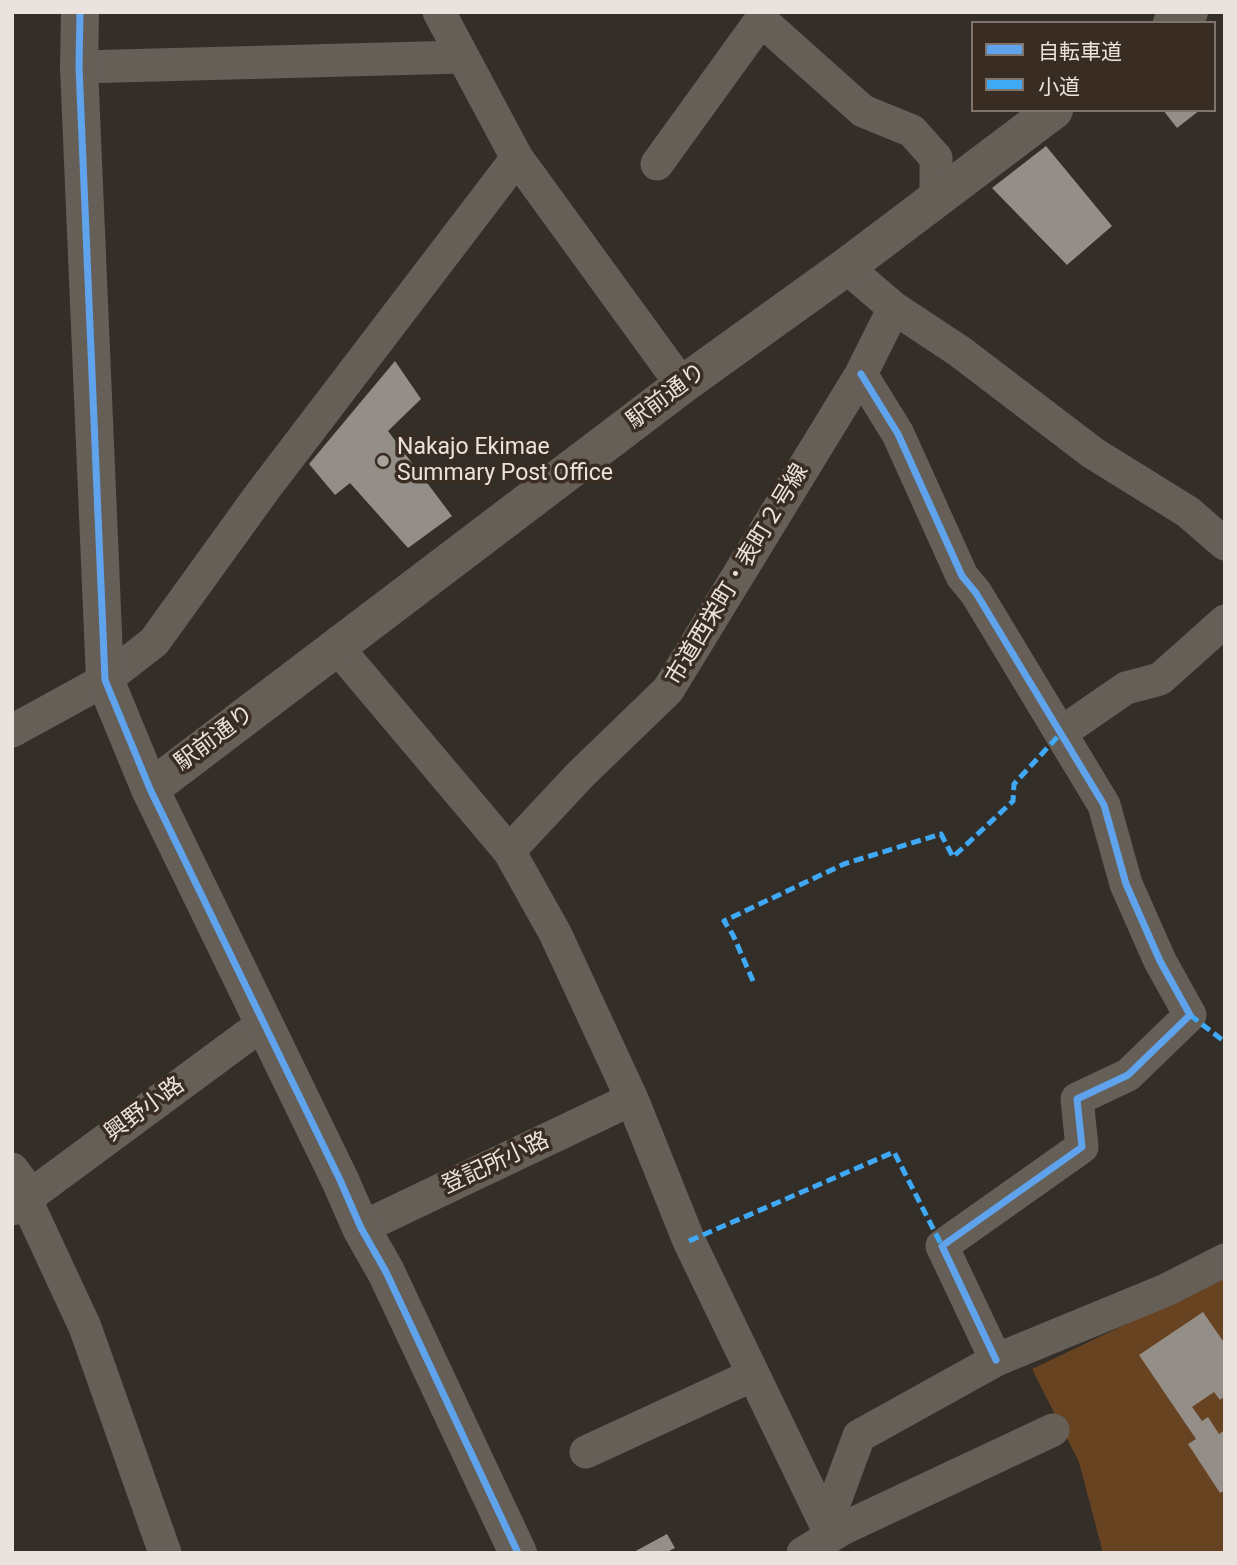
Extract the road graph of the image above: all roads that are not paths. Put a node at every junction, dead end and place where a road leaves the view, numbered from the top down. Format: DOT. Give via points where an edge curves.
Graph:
graph roads {
  1 [pos="80,12"];
  2 [pos="439,12"];
  3 [pos="463,57"];
  4 [pos="79,66"];
  5 [pos="1051,112"];
  6 [pos="517,158"];
  7 [pos="657,164"];
  8 [pos="936,200"];
  9 [pos="846,267"];
  10 [pos="894,308"];
  11 [pos="861,374"];
  12 [pos="682,386"];
  13 [pos="1225,544"];
  14 [pos="1225,621"];
  15 [pos="336,646"];
  16 [pos="105,680"];
  17 [pos="12,731"];
  18 [pos="1062,732"];
  19 [pos="150,789"];
  20 [pos="509,851"];
  21 [pos="264,1023"];
  22 [pos="632,1099"];
  23 [pos="17,1192"];
  24 [pos="361,1228"];
  25 [pos="1225,1260"];
  26 [pos="996,1360"];
  27 [pos="753,1375"];
  28 [pos="1054,1430"];
  29 [pos="586,1452"];
  30 [pos="842,1536"];
  31 [pos="164,1553"];
  32 [pos="518,1553"];
  33 [pos="803,1553"];
  1 -- 4 [label="street"];
  2 -- 3 [label="street"];
  3 -- 4 [label="street"];
  3 -- 6 [label="street"];
  4 -- 16 [label="street"];
  5 -- 8 [label="street, 駅前通り"];
  6 -- 12 [label="street"];
  6 -- 16 [label="street" via="154,642"];
  7 -- 8 [label="street" via="761,20 863,111 912,131 936,158"];
  8 -- 9 [label="street, 駅前通り"];
  9 -- 10 [label="street"];
  9 -- 12 [label="street, 駅前通り"];
  10 -- 11 [label="street, 市道西栄町・表町２号線"];
  10 -- 13 [label="street" via="1093,453 1188,512"];
  11 -- 18 [label="street" via="898,434 962,576"];
  11 -- 20 [label="street, 市道西栄町・表町２号線" via="668,690"];
  12 -- 15 [label="street, 駅前通り"];
  14 -- 18 [label="street" via="1160,679 1126,688"];
  15 -- 19 [label="street, 駅前通り"];
  15 -- 20 [label="street"];
  16 -- 17 [label="street"];
  16 -- 19 [label="street"];
  18 -- 26 [label="street" via="1104,805 1126,884 1160,961 1190,1014 1128,1075 1077,1099 1082,1147 942,1246"];
  19 -- 21 [label="street"];
  20 -- 22 [label="street" via="555,933"];
  21 -- 23 [label="street, 興野小路"];
  21 -- 24 [label="street"];
  22 -- 24 [label="street, 登記所小路"];
  22 -- 27 [label="street" via="689,1241"];
  23 -- 31 [label="street" via="85,1327"];
  24 -- 32 [label="street"];
  25 -- 26 [label="street" via="1166,1290"];
  26 -- 30 [label="street" via="859,1436"];
  27 -- 29 [label="street"];
  27 -- 30 [label="street"];
  28 -- 30 [label="street"];
  30 -- 33 [label="street"];
}
